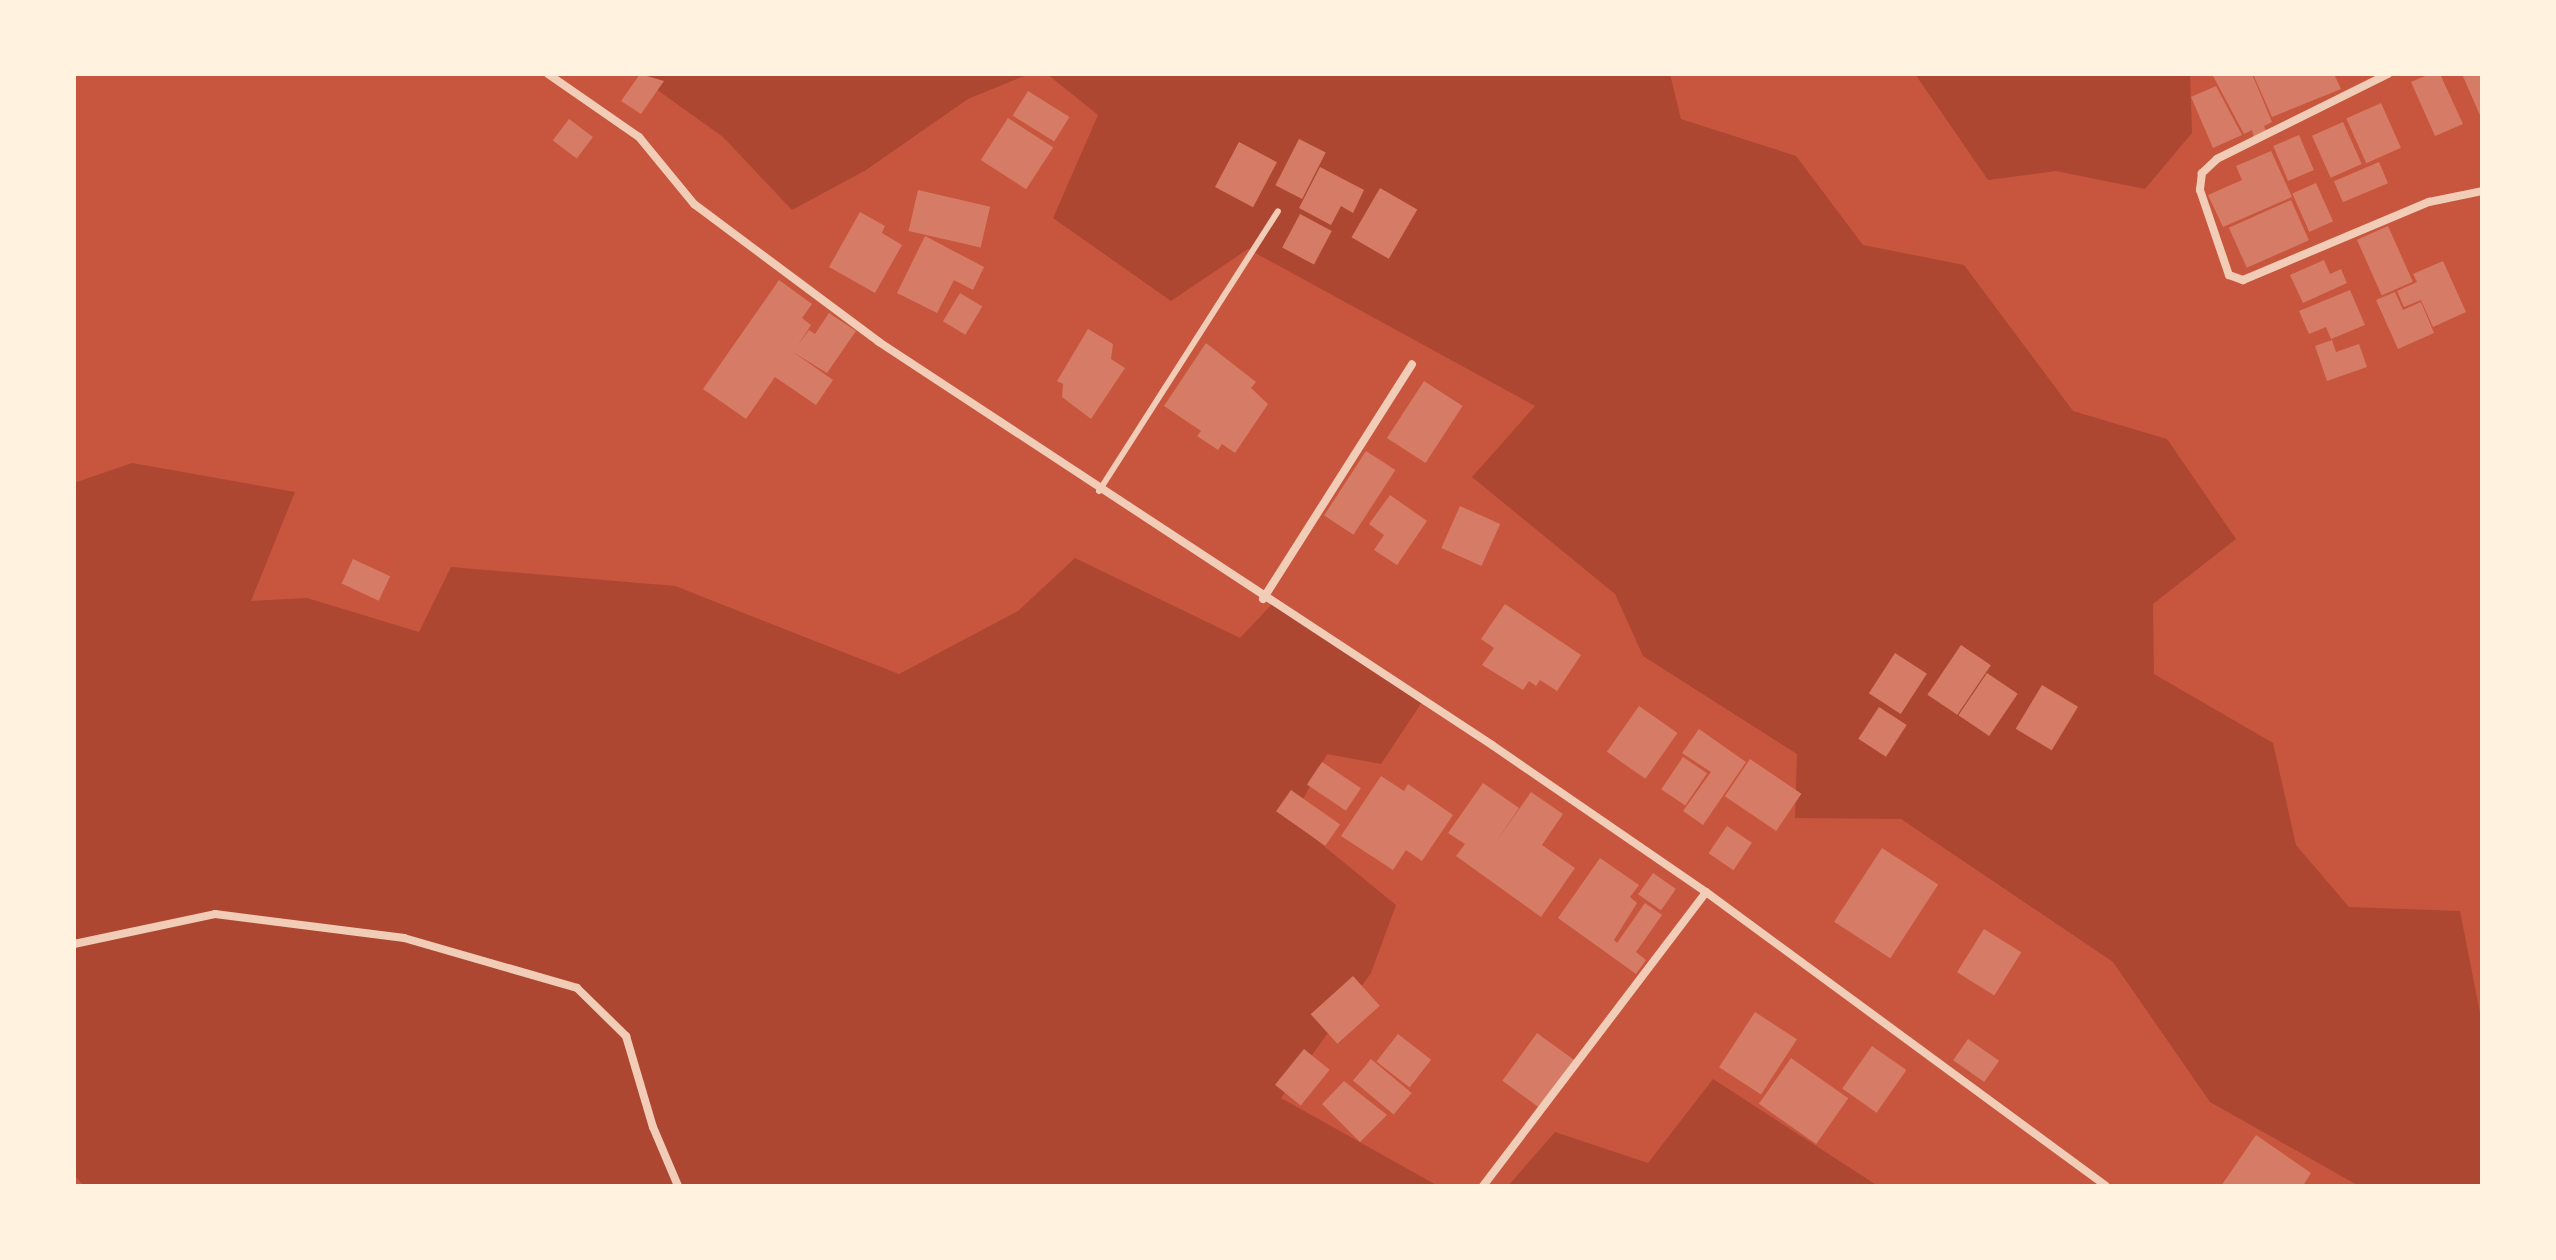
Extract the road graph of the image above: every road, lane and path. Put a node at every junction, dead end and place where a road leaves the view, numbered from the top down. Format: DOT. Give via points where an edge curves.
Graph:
graph roads {
  1 [pos="548,74"];
  2 [pos="2388,74"];
  3 [pos="2482,191"];
  4 [pos="1278,211"];
  5 [pos="1412,364"];
  6 [pos="1099,491"];
  7 [pos="1263,599"];
  8 [pos="1706,892"];
  9 [pos="74,944"];
  10 [pos="2100,1184"];
  11 [pos="678,1186"];
  12 [pos="1483,1186"];
  1 -- 6 [label="street" via="639,137 694,204 879,342"];
  2 -- 3 [label="street" via="2217,159 2202,173 2200,190 2229,275 2243,280 2429,202"];
  4 -- 6 [label="lane"];
  5 -- 7 [label="street"];
  6 -- 7 [label="street"];
  7 -- 8 [label="street" via="1492,745"];
  8 -- 10 [label="street"];
  8 -- 12 [label="street"];
  9 -- 11 [label="street" via="215,914 404,938 577,988 626,1036 653,1127"];
}
